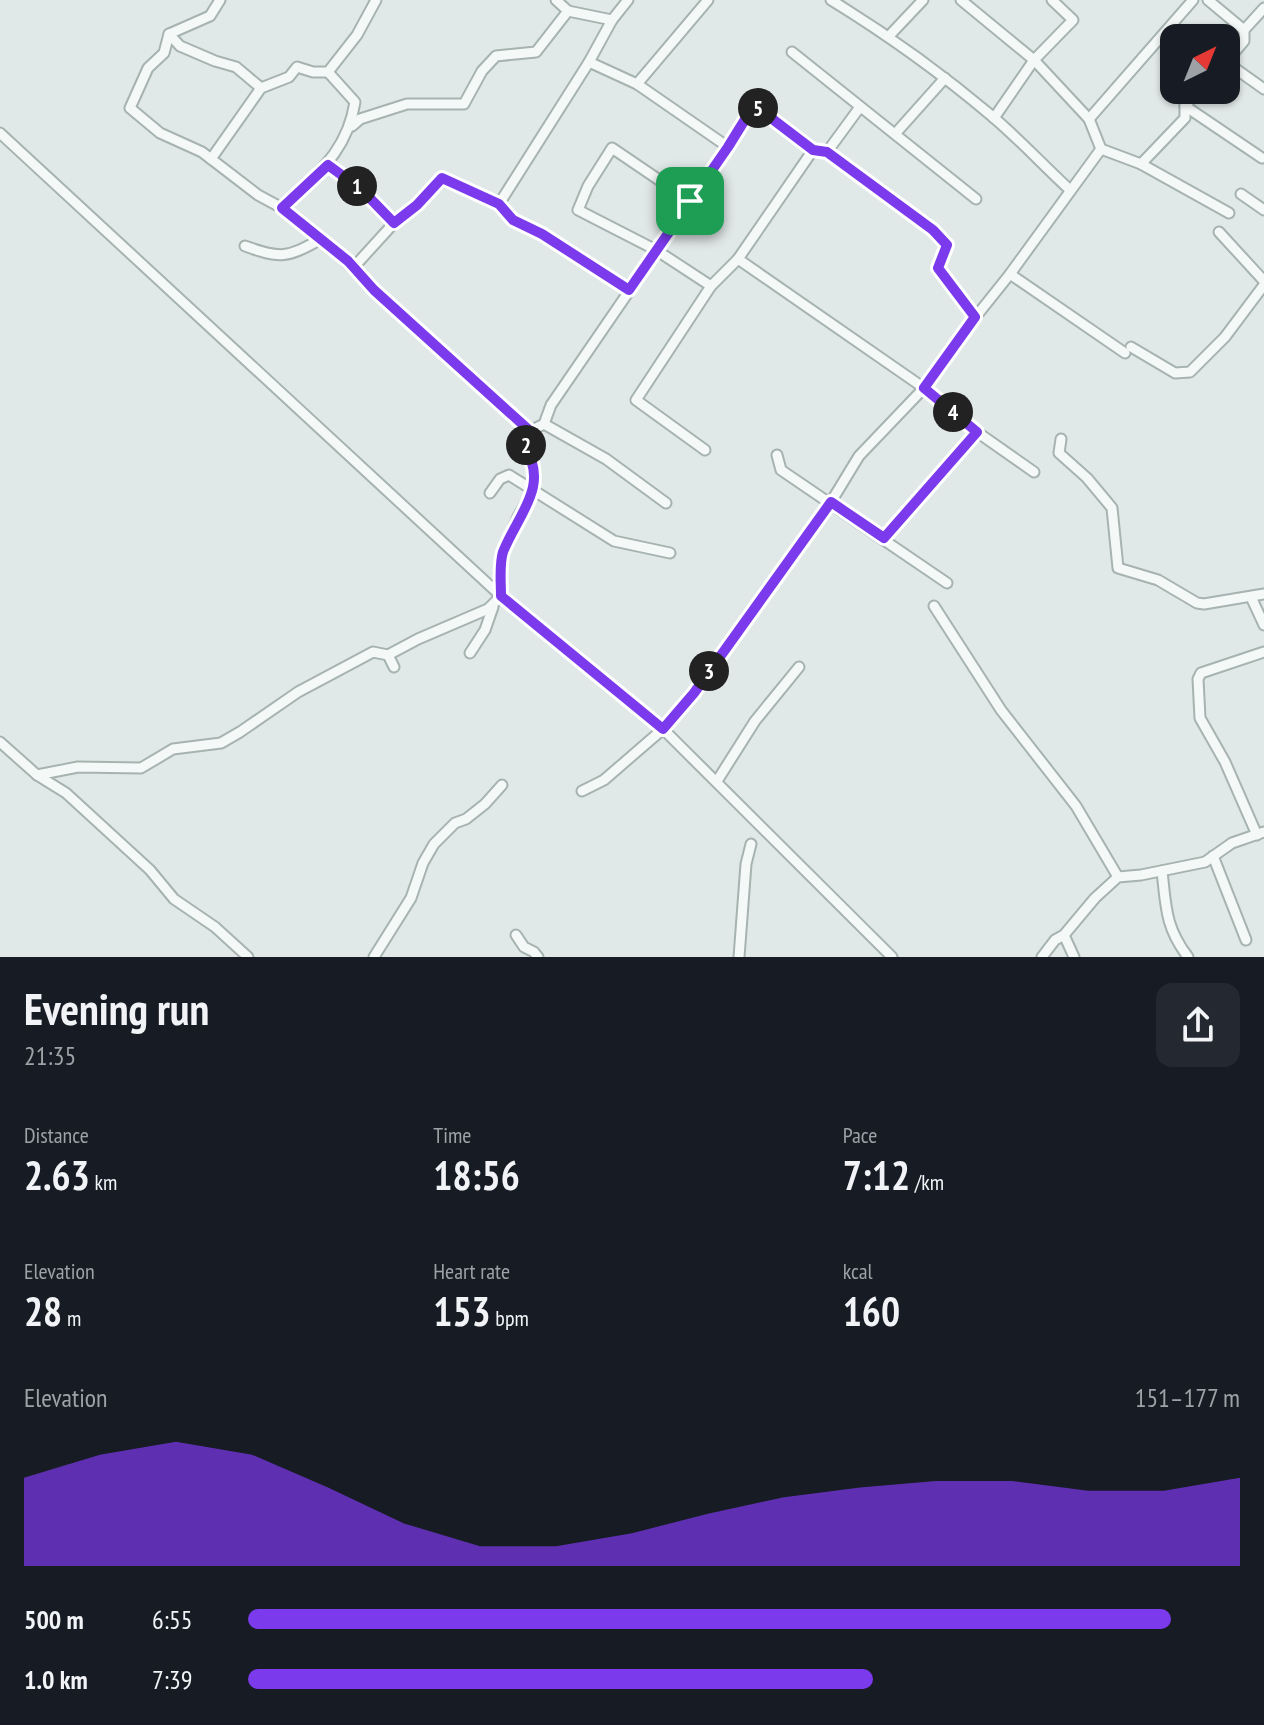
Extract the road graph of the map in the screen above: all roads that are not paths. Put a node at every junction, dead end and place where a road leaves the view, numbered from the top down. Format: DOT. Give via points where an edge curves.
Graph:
graph roads {
  1 [pos="220,0"];
  2 [pos="376,0"];
  3 [pos="556,0"];
  4 [pos="628,0"];
  5 [pos="708,0"];
  6 [pos="831,0"];
  7 [pos="923,0"];
  8 [pos="961,0"];
  9 [pos="1054,0"];
  10 [pos="1193,0"];
  11 [pos="1208,0"];
  12 [pos="1264,8"];
  13 [pos="568,11"];
  14 [pos="612,20"];
  15 [pos="1244,30"];
  16 [pos="169,34"];
  17 [pos="889,36"];
  18 [pos="1240,46"];
  19 [pos="792,52"];
  20 [pos="1034,60"];
  21 [pos="589,62"];
  22 [pos="328,72"];
  23 [pos="1240,72"];
  24 [pos="945,78"];
  25 [pos="637,84"];
  26 [pos="261,88"];
  27 [pos="1264,89"];
  28 [pos="1185,106"];
  29 [pos="860,107"];
  30 [pos="994,118"];
  31 [pos="1089,119"];
  32 [pos="352,126"];
  33 [pos="0,133"];
  34 [pos="895,134"];
  35 [pos="728,147"];
  36 [pos="1101,149"];
  37 [pos="813,150"];
  38 [pos="827,152"];
  39 [pos="1262,158"];
  40 [pos="211,159"];
  41 [pos="1141,164"];
  42 [pos="328,165"];
  43 [pos="1070,190"];
  44 [pos="1241,194"];
  45 [pos="976,199"];
  46 [pos="690,201"];
  47 [pos="499,204"];
  48 [pos="282,208"];
  49 [pos="1264,210"];
  50 [pos="1229,213"];
  51 [pos="394,223"];
  52 [pos="1219,232"];
  53 [pos="321,239"];
  54 [pos="245,246"];
  55 [pos="656,250"];
  56 [pos="738,259"];
  57 [pos="353,268"];
  58 [pos="1010,274"];
  59 [pos="1264,283"];
  60 [pos="711,286"];
  61 [pos="629,290"];
  62 [pos="975,317"];
  63 [pos="924,388"];
  64 [pos="544,424"];
  65 [pos="530,431"];
  66 [pos="977,432"];
  67 [pos="1061,439"];
  68 [pos="705,450"];
  69 [pos="777,455"];
  70 [pos="1034,472"];
  71 [pos="534,492"];
  72 [pos="490,493"];
  73 [pos="831,502"];
  74 [pos="666,503"];
  75 [pos="884,538"];
  76 [pos="670,553"];
  77 [pos="947,583"];
  78 [pos="1264,594"];
  79 [pos="1251,597"];
  80 [pos="497,600"];
  81 [pos="934,606"];
  82 [pos="1264,625"];
  83 [pos="1264,652"];
  84 [pos="470,653"];
  85 [pos="388,655"];
  86 [pos="394,667"];
  87 [pos="799,667"];
  88 [pos="663,729"];
  89 [pos="0,742"];
  90 [pos="37,775"];
  91 [pos="717,781"];
  92 [pos="502,785"];
  93 [pos="582,791"];
  94 [pos="1260,833"];
  95 [pos="751,844"];
  96 [pos="1213,856"];
  97 [pos="1162,871"];
  98 [pos="1118,877"];
  99 [pos="516,935"];
  100 [pos="1064,935"];
  101 [pos="1246,940"];
  102 [pos="248,957"];
  103 [pos="374,957"];
  104 [pos="538,957"];
  105 [pos="739,957"];
  106 [pos="892,957"];
  107 [pos="1042,957"];
  108 [pos="1074,957"];
  109 [pos="1188,957"];
  1 -- 16 [label="street" via="210,16"];
  2 -- 22 [label="street"];
  3 -- 13 [label="street"];
  4 -- 14 [label="street"];
  5 -- 25 [label="street"];
  6 -- 17 [label="street"];
  7 -- 17 [label="street"];
  8 -- 20 [label="street"];
  9 -- 20 [label="street" via="1073,20"];
  10 -- 31 [label="street"];
  11 -- 15 [label="street"];
  12 -- 15 [label="street"];
  13 -- 14 [label="street"];
  13 -- 32 [label="street" via="536,52 496,56 464,104 407,104"];
  14 -- 21 [label="street"];
  15 -- 18 [label="street"];
  16 -- 26 [label="street" via="180,46 236,67"];
  16 -- 40 [label="street" via="164,53 148,68 130,108 160,133"];
  17 -- 24 [label="street"];
  19 -- 29 [label="street"];
  20 -- 30 [label="street"];
  20 -- 31 [label="street"];
  21 -- 25 [label="street"];
  21 -- 47 [label="street"];
  22 -- 26 [label="street" via="297,67 289,77"];
  22 -- 32 [label="street" via="355,102"];
  23 -- 27 [label="street"];
  24 -- 30 [label="street"];
  24 -- 34 [label="street"];
  25 -- 35 [label="street"];
  26 -- 40 [label="street"];
  28 -- 39 [label="street"];
  28 -- 41 [label="street" via="1185,118"];
  29 -- 34 [label="street"];
  29 -- 38 [label="street"];
  30 -- 43 [label="street"];
  31 -- 36 [label="street"];
  32 -- 42 [label="street"];
  33 -- 80 [label="street"];
  34 -- 45 [label="street"];
  35 -- 37 [label="street" via="754,105"];
  35 -- 46 [label="street"];
  36 -- 41 [label="street"];
  36 -- 43 [label="street"];
  37 -- 38 [label="street"];
  37 -- 56 [label="street"];
  38 -- 62 [label="street" via="947,245 938,268"];
  40 -- 48 [label="street"];
  41 -- 50 [label="street"];
  42 -- 48 [label="street"];
  42 -- 51 [label="street"];
  43 -- 58 [label="street"];
  44 -- 49 [label="street"];
  46 -- 55 [label="street"];
  46 -- 55 [label="street" via="612,148 578,210"];
  47 -- 51 [label="street" via="442,178"];
  47 -- 61 [label="street" via="513,220"];
  48 -- 53 [label="street"];
  51 -- 57 [label="street"];
  52 -- 59 [label="street"];
  53 -- 54 [label="street" via="274,257"];
  53 -- 57 [label="street"];
  55 -- 60 [label="street"];
  55 -- 61 [label="street"];
  56 -- 60 [label="street"];
  56 -- 63 [label="street"];
  57 -- 65 [label="street"];
  58 -- 59 [label="street" via="1128,350 1175,373 1190,372 1225,337"];
  58 -- 62 [label="street"];
  60 -- 68 [label="street" via="636,400"];
  61 -- 64 [label="street" via="551,405"];
  62 -- 63 [label="street"];
  63 -- 66 [label="street"];
  63 -- 73 [label="street" via="859,456"];
  64 -- 65 [label="street"];
  64 -- 74 [label="street" via="606,459"];
  65 -- 71 [label="street" via="525,448 536,480"];
  66 -- 70 [label="street"];
  66 -- 75 [label="street"];
  67 -- 79 [label="street" via="1059,453 1112,508 1118,568 1158,580 1197,603"];
  69 -- 73 [label="street" via="781,470"];
  71 -- 72 [label="street" via="509,475"];
  71 -- 76 [label="street" via="614,541"];
  71 -- 80 [label="street" via="502,556"];
  73 -- 75 [label="street"];
  73 -- 88 [label="street"];
  75 -- 77 [label="street"];
  78 -- 79 [label="street"];
  79 -- 82 [label="street"];
  80 -- 84 [label="street"];
  80 -- 85 [label="street"];
  80 -- 88 [label="street"];
  81 -- 98 [label="street" via="1001,710 1076,806"];
  83 -- 94 [label="street" via="1201,673 1198,679 1200,718"];
  85 -- 86 [label="street"];
  85 -- 90 [label="street" via="373,652 298,692 221,743 173,749 141,768 78,767"];
  87 -- 91 [label="street" via="755,721"];
  88 -- 91 [label="street"];
  88 -- 93 [label="street" via="604,780"];
  89 -- 90 [label="street"];
  90 -- 102 [label="street" via="66,793 174,899"];
  91 -- 106 [label="street"];
  92 -- 103 [label="street" via="434,844 411,898"];
  94 -- 96 [label="street"];
  95 -- 105 [label="street"];
  96 -- 97 [label="street"];
  96 -- 101 [label="street"];
  97 -- 98 [label="street"];
  97 -- 109 [label="street" via="1168,921"];
  98 -- 100 [label="street"];
  99 -- 104 [label="street"];
  100 -- 107 [label="street"];
  100 -- 108 [label="street"];
}
